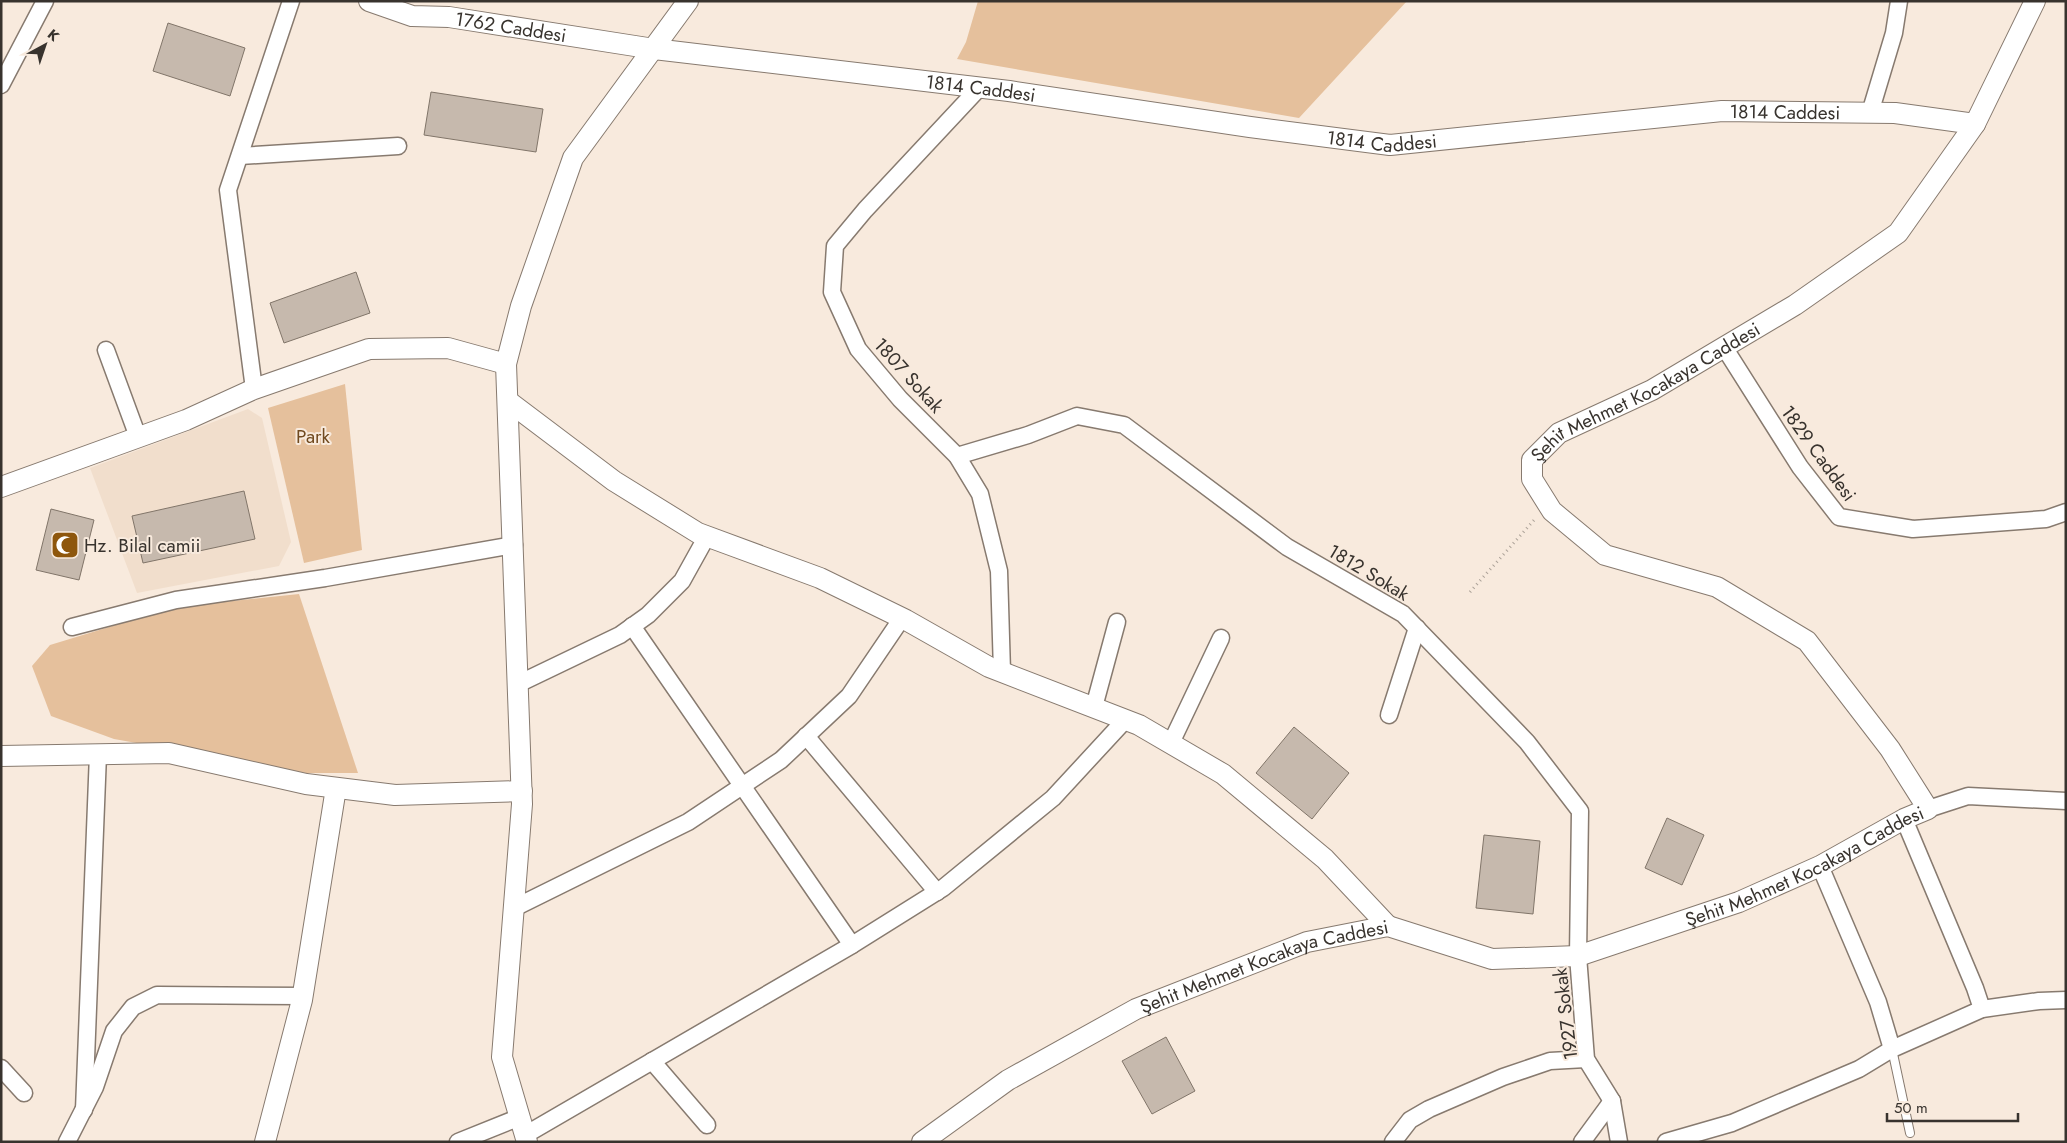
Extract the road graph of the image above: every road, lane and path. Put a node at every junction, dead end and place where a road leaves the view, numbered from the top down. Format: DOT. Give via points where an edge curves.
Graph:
graph roads {
  1 [pos="45,1"];
  2 [pos="291,1"];
  3 [pos="369,1"];
  4 [pos="688,1"];
  5 [pos="1899,1"];
  6 [pos="2035,1"];
  7 [pos="654,49"];
  8 [pos="1,85"];
  9 [pos="980,87"];
  10 [pos="1870,113"];
  11 [pos="1975,124"];
  12 [pos="398,146"];
  13 [pos="240,156"];
  14 [pos="1724,347"];
  15 [pos="106,350"];
  16 [pos="506,364"];
  17 [pos="254,389"];
  18 [pos="508,400"];
  19 [pos="138,438"];
  20 [pos="957,456"];
  21 [pos="1,487"];
  22 [pos="1548,504"];
  23 [pos="2066,512"];
  24 [pos="707,536"];
  25 [pos="514,545"];
  26 [pos="1470,592"];
  27 [pos="902,618"];
  28 [pos="1117,622"];
  29 [pos="632,626"];
  30 [pos="72,627"];
  31 [pos="1417,628"];
  32 [pos="1221,638"];
  33 [pos="1002,672"];
  34 [pos="518,684"];
  35 [pos="1094,707"];
  36 [pos="1389,715"];
  37 [pos="1126,720"];
  38 [pos="806,736"];
  39 [pos="1171,743"];
  40 [pos="98,754"];
  41 [pos="1,756"];
  42 [pos="742,786"];
  43 [pos="336,788"];
  44 [pos="522,791"];
  45 [pos="2066,801"];
  46 [pos="1928,809"];
  47 [pos="1904,819"];
  48 [pos="1820,866"];
  49 [pos="937,892"];
  50 [pos="514,908"];
  51 [pos="1388,926"];
  52 [pos="852,945"];
  53 [pos="1578,956"];
  54 [pos="303,996"];
  55 [pos="2066,1000"];
  56 [pos="1982,1009"];
  57 [pos="1892,1049"];
  58 [pos="1586,1059"];
  59 [pos="652,1061"];
  60 [pos="1,1068"];
  61 [pos="24,1093"];
  62 [pos="1612,1101"];
  63 [pos="84,1110"];
  64 [pos="707,1125"];
  65 [pos="524,1131"];
  66 [pos="1910,1134"];
  67 [pos="928,1140"];
  68 [pos="70,1141"];
  69 [pos="265,1142"];
  70 [pos="458,1142"];
  71 [pos="1393,1142"];
  72 [pos="1582,1142"];
  73 [pos="1619,1142"];
  74 [pos="1666,1142"];
  1 -- 8 [label="street"];
  2 -- 13 [label="street"];
  3 -- 7 [label="street, 1762 Caddesi" via="412,16 449,17"];
  4 -- 7 [label="street"];
  5 -- 10 [label="street" via="1894,34"];
  6 -- 11 [label="street"];
  7 -- 9 [label="street, 1814 Caddesi"];
  7 -- 16 [label="street" via="573,158 522,306"];
  9 -- 10 [label="street, 1814 Caddesi" via="1390,145 1722,111"];
  9 -- 20 [label="street, 1807 Sokak" via="835,246 832,292 858,349 900,399"];
  10 -- 11 [label="street, 1814 Caddesi" via="1895,113"];
  11 -- 14 [label="street, Şehit Mehmet Kocakaya Caddesi" via="1898,233 1795,305"];
  12 -- 13 [label="street"];
  13 -- 17 [label="street" via="228,190"];
  14 -- 22 [label="street, Şehit Mehmet Kocakaya Caddesi" via="1652,390 1559,433 1532,460 1532,479"];
  14 -- 23 [label="street, 1829 Caddesi" via="1800,467 1839,517 1913,529 2046,519"];
  15 -- 19 [label="street"];
  16 -- 17 [label="street" via="448,348 369,349"];
  16 -- 18 [label="street"];
  17 -- 19 [label="street"];
  18 -- 24 [label="street" via="614,482"];
  18 -- 25 [label="street"];
  19 -- 21 [label="street"];
  20 -- 31 [label="street, 1812 Sokak" via="1077,416 1124,425 1287,547 1403,614"];
  20 -- 33 [label="street, 1807 Sokak" via="980,494 999,571"];
  22 -- 26 [label="path"];
  22 -- 46 [label="street, Şehit Mehmet Kocakaya Caddesi" via="1552,511 1605,555 1717,587 1807,641 1890,749"];
  24 -- 27 [label="street" via="820,578"];
  24 -- 29 [label="street" via="682,580 648,615"];
  25 -- 30 [label="street" via="176,600"];
  25 -- 34 [label="street"];
  27 -- 33 [label="street"];
  27 -- 38 [label="street" via="849,696"];
  28 -- 35 [label="street"];
  29 -- 34 [label="street" via="620,635"];
  29 -- 42 [label="street"];
  31 -- 36 [label="street"];
  31 -- 53 [label="street, 1812 Sokak" via="1527,742 1580,812"];
  32 -- 39 [label="street"];
  33 -- 35 [label="street"];
  34 -- 44 [label="street"];
  35 -- 37 [label="street"];
  37 -- 39 [label="street"];
  37 -- 49 [label="street" via="1053,798"];
  38 -- 42 [label="street" via="781,760"];
  38 -- 49 [label="street"];
  39 -- 51 [label="street" via="1223,774 1317,853"];
  40 -- 41 [label="street"];
  40 -- 43 [label="street" via="169,753"];
  40 -- 63 [label="street"];
  42 -- 50 [label="street" via="688,822"];
  42 -- 52 [label="street"];
  43 -- 44 [label="street" via="395,795"];
  43 -- 54 [label="street"];
  44 -- 50 [label="street"];
  45 -- 46 [label="street" via="1968,796"];
  46 -- 47 [label="street, Şehit Mehmet Kocakaya Caddesi"];
  47 -- 48 [label="street, Şehit Mehmet Kocakaya Caddesi"];
  47 -- 56 [label="street"];
  48 -- 53 [label="street, Şehit Mehmet Kocakaya Caddesi" via="1739,902"];
  48 -- 57 [label="street" via="1878,1002"];
  49 -- 52 [label="street"];
  50 -- 65 [label="street" via="502,1057"];
  51 -- 53 [label="street, Şehit Mehmet Kocakaya Caddesi" via="1492,959"];
  51 -- 67 [label="street, Şehit Mehmet Kocakaya Caddesi" via="1307,942 1136,1009 1008,1080"];
  52 -- 59 [label="street"];
  53 -- 58 [label="street, 1927 Sokak"];
  54 -- 63 [label="street" via="157,995 144,1000 133,1007 114,1031"];
  54 -- 69 [label="street"];
  55 -- 56 [label="street"];
  56 -- 57 [label="street"];
  57 -- 66 [label="lane"];
  57 -- 74 [label="street" via="1859,1069 1732,1122"];
  58 -- 62 [label="street, 1927 Sokak"];
  58 -- 71 [label="street" via="1550,1060 1503,1077 1410,1120"];
  59 -- 64 [label="street"];
  59 -- 65 [label="street"];
  60 -- 61 [label="street"];
  62 -- 72 [label="street"];
  62 -- 73 [label="street"];
  63 -- 68 [label="street"];
  65 -- 70 [label="street"];
}
